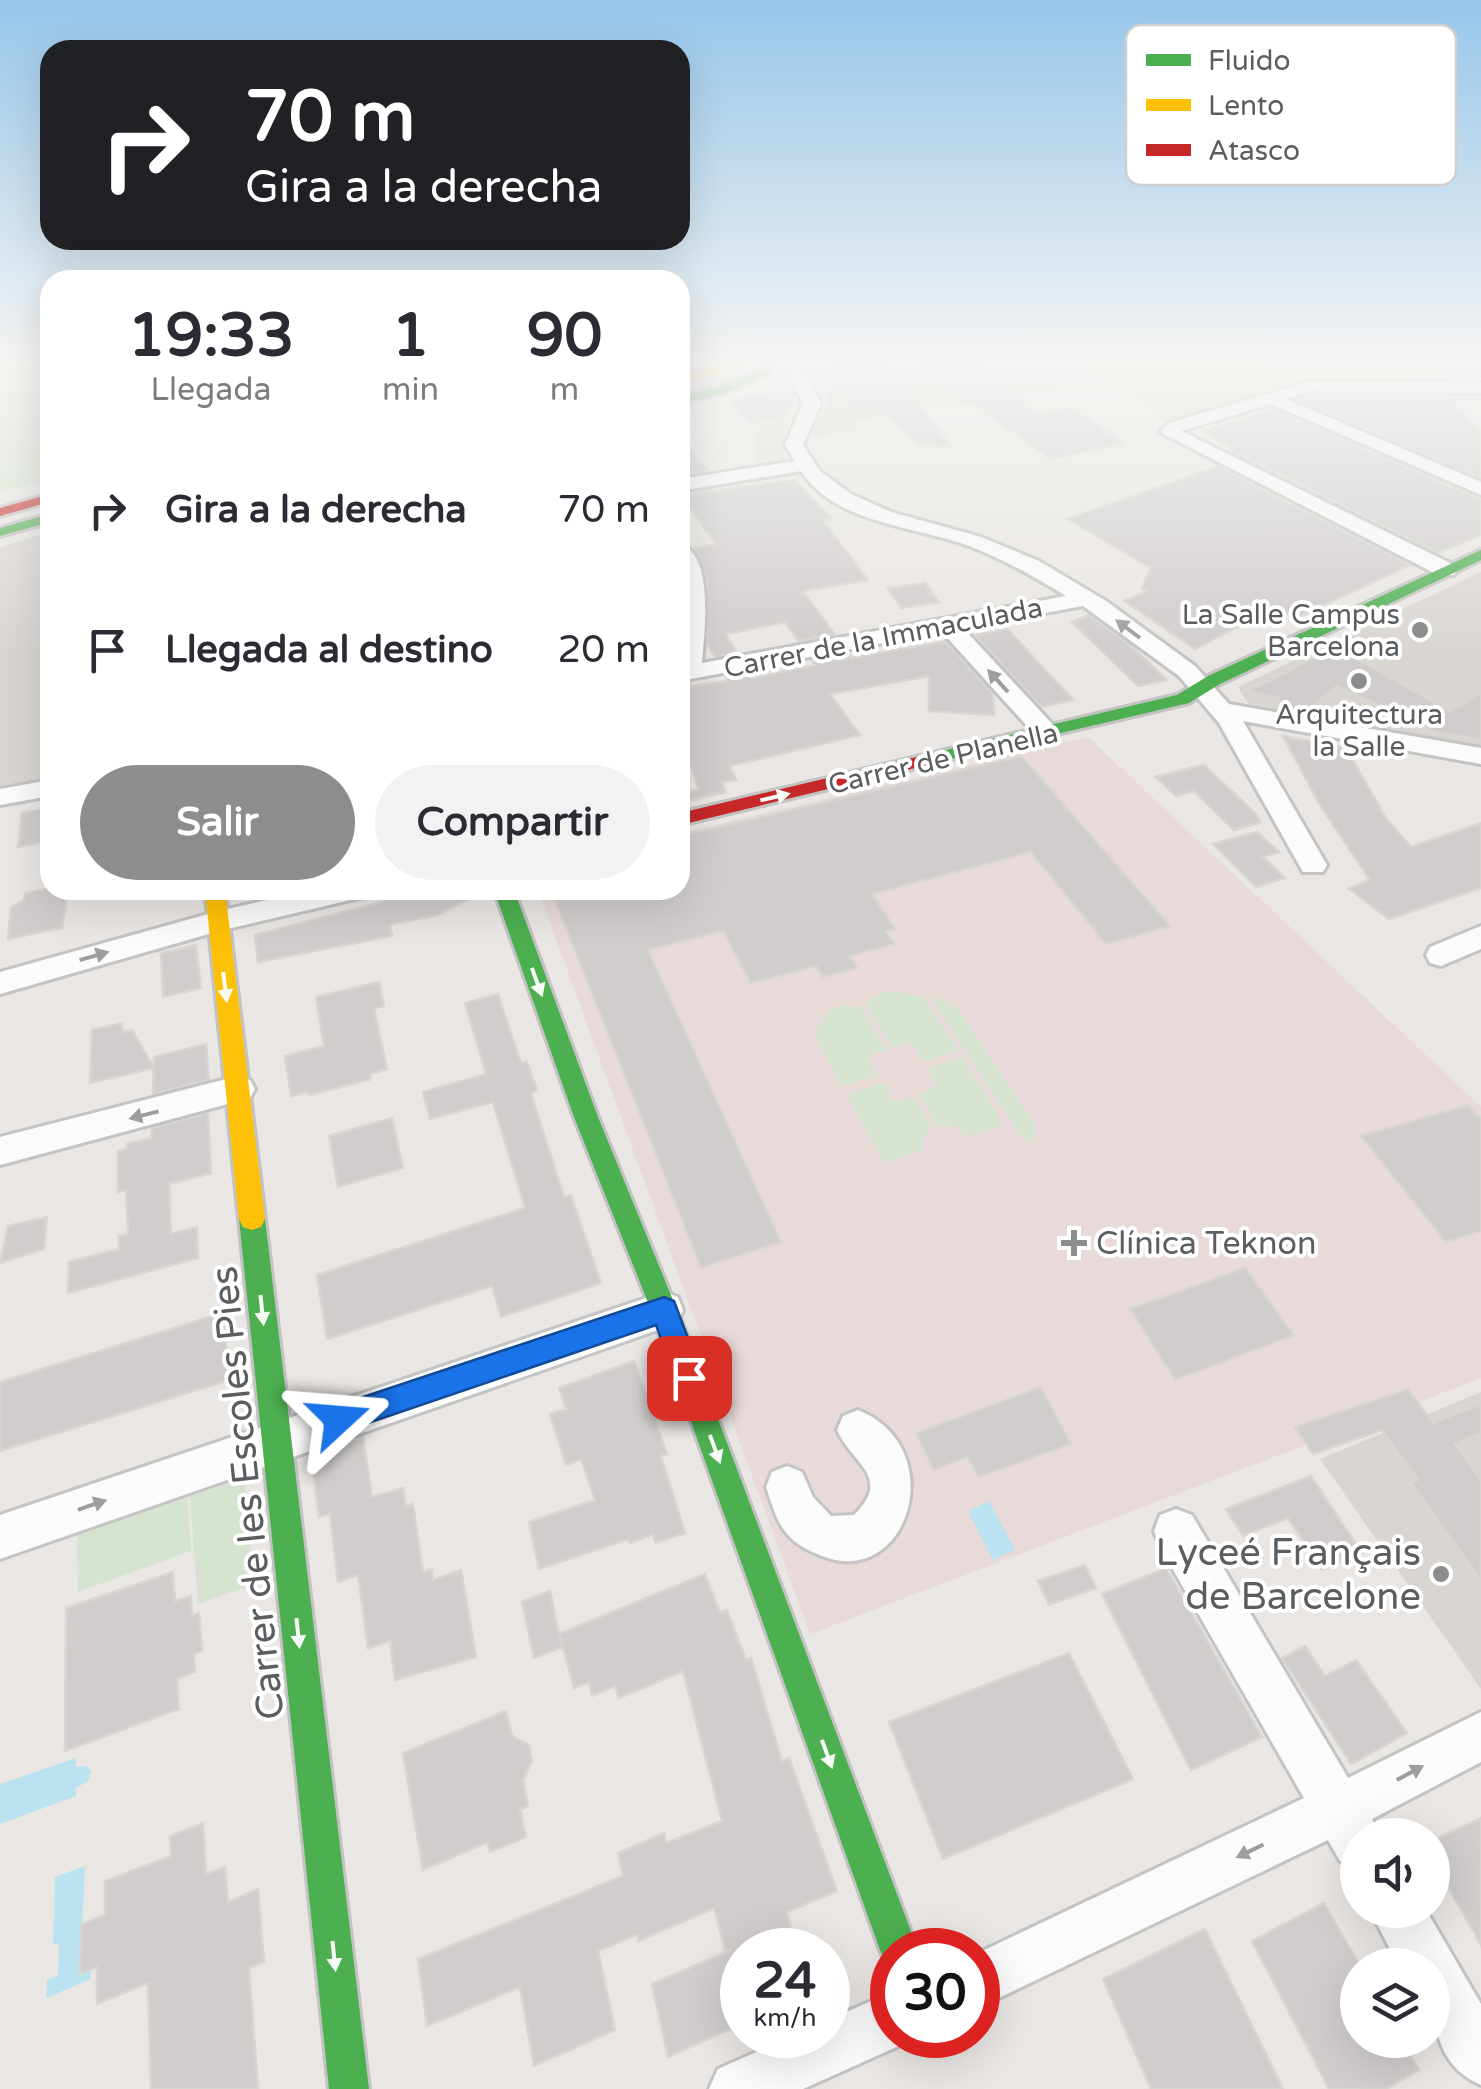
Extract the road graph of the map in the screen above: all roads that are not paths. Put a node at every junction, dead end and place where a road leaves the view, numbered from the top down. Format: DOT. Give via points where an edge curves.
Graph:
graph roads {
  1 [pos="802,460"];
  2 [pos="1226,460"];
  3 [pos="1415,460"];
  4 [pos="804,465"];
  5 [pos="690,483"];
  6 [pos="1481,489"];
  7 [pos="40,504"];
  8 [pos="0,515"];
  9 [pos="40,523"];
  10 [pos="40,525"];
  11 [pos="0,532"];
  12 [pos="0,540"];
  13 [pos="1481,554"];
  14 [pos="1446,570"];
  15 [pos="690,573"];
  16 [pos="1086,599"];
  17 [pos="949,627"];
  18 [pos="690,628"];
  19 [pos="690,672"];
  20 [pos="1211,699"];
  21 [pos="1048,733"];
  22 [pos="1481,756"];
  23 [pos="40,790"];
  24 [pos="0,797"];
  25 [pos="690,817"];
  26 [pos="1313,865"];
  27 [pos="216,900"];
  28 [pos="309,900"];
  29 [pos="508,900"];
  30 [pos="218,921"];
  31 [pos="1481,936"];
  32 [pos="1441,955"];
  33 [pos="0,983"];
  34 [pos="238,1089"];
  35 [pos="0,1151"];
  36 [pos="664,1310"];
  37 [pos="858,1430"];
  38 [pos="277,1440"];
  39 [pos="787,1486"];
  40 [pos="1176,1531"];
  41 [pos="0,1537"];
  42 [pos="1481,1736"];
  43 [pos="1343,1818"];
  44 [pos="1360,1818"];
  45 [pos="1340,1829"];
  46 [pos="890,1928"];
  47 [pos="1000,1972"];
  48 [pos="1450,2004"];
  49 [pos="870,2030"];
  50 [pos="1481,2057"];
  51 [pos="349,2089"];
  52 [pos="738,2089"];
  1 -- 4 [label="street"];
  2 -- 14 [label="street"];
  3 -- 6 [label="street"];
  4 -- 5 [label="street"];
  4 -- 16 [label="street" via="866,509 974,541"];
  7 -- 8 [label="main road"];
  9 -- 11 [label="main road"];
  10 -- 12 [label="main road"];
  13 -- 14 [label="main road, Carrer de Planella"];
  14 -- 20 [label="main road, Carrer de Planella" via="1214,680"];
  15 -- 18 [label="street"];
  16 -- 17 [label="street, Carrer de la Immaculada"];
  20 -- 16 [label="street, one-way" via="1187,671"];
  17 -- 19 [label="street, Carrer de la Immaculada"];
  21 -- 17 [label="street, one-way"];
  20 -- 21 [label="main road, Carrer de Planella" via="1182,699"];
  20 -- 22 [label="street"];
  20 -- 26 [label="street" via="1230,720"];
  25 -- 21 [label="main road, Carrer de Planella, one-way"];
  23 -- 24 [label="street"];
  27 -- 30 [label="main road, Carrer de les Escoles Pies"];
  28 -- 30 [label="street"];
  29 -- 36 [label="main road, one-way"];
  33 -- 30 [label="street, one-way"];
  30 -- 34 [label="main road, Carrer de les Escoles Pies, one-way"];
  31 -- 32 [label="street"];
  34 -- 35 [label="street, one-way"];
  34 -- 38 [label="main road, Carrer de les Escoles Pies, one-way"];
  36 -- 38 [label="street"];
  36 -- 46 [label="main road, one-way"];
  37 -- 39 [label="street" via="884,1458 890,1477 881,1523 865,1536 821,1534 800,1516"];
  41 -- 38 [label="street, one-way"];
  38 -- 51 [label="main road, Carrer de les Escoles Pies, one-way"];
  40 -- 43 [label="street"];
  44 -- 42 [label="street, one-way"];
  45 -- 47 [label="street, one-way"];
  48 -- 50 [label="street"];
  49 -- 52 [label="street"];
}
